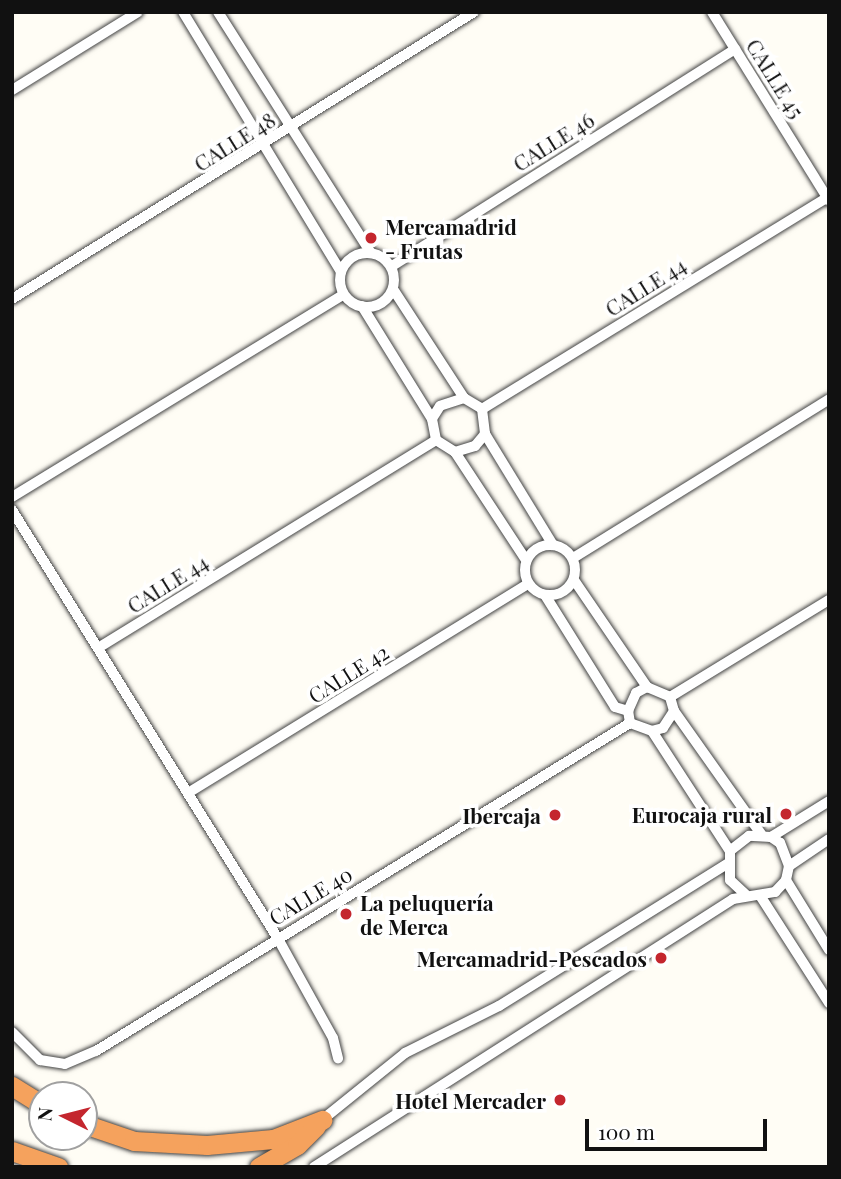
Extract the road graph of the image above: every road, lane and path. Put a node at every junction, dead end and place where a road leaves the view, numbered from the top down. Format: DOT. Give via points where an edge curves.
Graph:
graph roads {
  1 [pos="138,12"];
  2 [pos="183,12"];
  3 [pos="218,12"];
  4 [pos="474,12"];
  5 [pos="712,12"];
  6 [pos="735,49"];
  7 [pos="12,90"];
  8 [pos="292,127"];
  9 [pos="265,145"];
  10 [pos="828,198"];
  11 [pos="371,253"];
  12 [pos="392,266"];
  13 [pos="341,272"];
  14 [pos="393,289"];
  15 [pos="343,295"];
  16 [pos="12,299"];
  17 [pos="362,306"];
  18 [pos="464,398"];
  19 [pos="829,399"];
  20 [pos="482,409"];
  21 [pos="432,419"];
  22 [pos="485,434"];
  23 [pos="436,440"];
  24 [pos="455,452"];
  25 [pos="12,497"];
  26 [pos="12,510"];
  27 [pos="552,545"];
  28 [pos="573,558"];
  29 [pos="526,560"];
  30 [pos="574,580"];
  31 [pos="528,584"];
  32 [pos="545,594"];
  33 [pos="829,600"];
  34 [pos="98,648"];
  35 [pos="647,687"];
  36 [pos="670,697"];
  37 [pos="674,712"];
  38 [pos="629,717"];
  39 [pos="652,732"];
  40 [pos="188,793"];
  41 [pos="829,800"];
  42 [pos="766,836"];
  43 [pos="829,839"];
  44 [pos="730,851"];
  45 [pos="727,864"];
  46 [pos="789,866"];
  47 [pos="786,880"];
  48 [pos="747,895"];
  49 [pos="761,897"];
  50 [pos="277,937"];
  51 [pos="829,950"];
  52 [pos="829,1003"];
  53 [pos="12,1032"];
  54 [pos="338,1058"];
  55 [pos="12,1086"];
  56 [pos="28,1096"];
  57 [pos="322,1120"];
  58 [pos="98,1129"];
  59 [pos="12,1151"];
  60 [pos="58,1167"];
  61 [pos="259,1167"];
  62 [pos="314,1167"];
  1 -- 7 [label="street"];
  2 -- 9 [label="street"];
  3 -- 8 [label="street"];
  4 -- 8 [label="street, CALLE 48"];
  5 -- 6 [label="street, CALLE 45"];
  6 -- 10 [label="street, CALLE 45"];
  6 -- 12 [label="street, CALLE 46"];
  8 -- 9 [label="street, CALLE 48"];
  8 -- 11 [label="street"];
  9 -- 13 [label="street"];
  9 -- 16 [label="street, CALLE 48"];
  10 -- 20 [label="street, CALLE 44"];
  11 -- 12 [label="street"];
  11 -- 13 [label="street" via="358,256"];
  12 -- 14 [label="street"];
  13 -- 15 [label="street"];
  14 -- 17 [label="street" via="376,306"];
  14 -- 18 [label="street"];
  15 -- 17 [label="street"];
  15 -- 25 [label="street"];
  17 -- 21 [label="street"];
  18 -- 20 [label="street"];
  18 -- 21 [label="street" via="440,406"];
  19 -- 28 [label="street"];
  20 -- 22 [label="street"];
  21 -- 23 [label="street"];
  22 -- 24 [label="street" via="475,446"];
  22 -- 27 [label="street"];
  23 -- 24 [label="street"];
  23 -- 34 [label="street, CALLE 44"];
  24 -- 29 [label="street"];
  26 -- 34 [label="street"];
  27 -- 28 [label="street"];
  27 -- 29 [label="street" via="540,547"];
  28 -- 30 [label="street"];
  29 -- 31 [label="street"];
  30 -- 32 [label="street" via="558,594"];
  30 -- 35 [label="street"];
  31 -- 32 [label="street"];
  31 -- 40 [label="street, CALLE 42"];
  32 -- 38 [label="street" via="615,706"];
  33 -- 36 [label="street"];
  34 -- 40 [label="street"];
  35 -- 36 [label="street"];
  35 -- 38 [label="street" via="636,693"];
  36 -- 37 [label="street"];
  37 -- 39 [label="street" via="663,728"];
  37 -- 42 [label="street"];
  38 -- 39 [label="street"];
  38 -- 50 [label="street, CALLE 40"];
  39 -- 44 [label="street"];
  40 -- 50 [label="street"];
  41 -- 42 [label="street"];
  42 -- 44 [label="street" via="749,836"];
  42 -- 46 [label="street" via="780,844"];
  43 -- 46 [label="street"];
  44 -- 45 [label="street"];
  45 -- 48 [label="street" via="730,880"];
  45 -- 57 [label="street" via="499,1006 405,1053"];
  46 -- 47 [label="street"];
  47 -- 49 [label="street"];
  47 -- 51 [label="street"];
  48 -- 49 [label="street"];
  48 -- 62 [label="street" via="733,899"];
  49 -- 52 [label="street"];
  50 -- 53 [label="street, CALLE 40" via="96,1051 65,1064 40,1060"];
  50 -- 54 [label="street" via="333,1038"];
  55 -- 56 [label="highway"];
  57 -- 58 [label="highway" via="273,1139 207,1145 134,1142"];
  57 -- 61 [label="highway" via="297,1145"];
  59 -- 60 [label="highway"];
}
